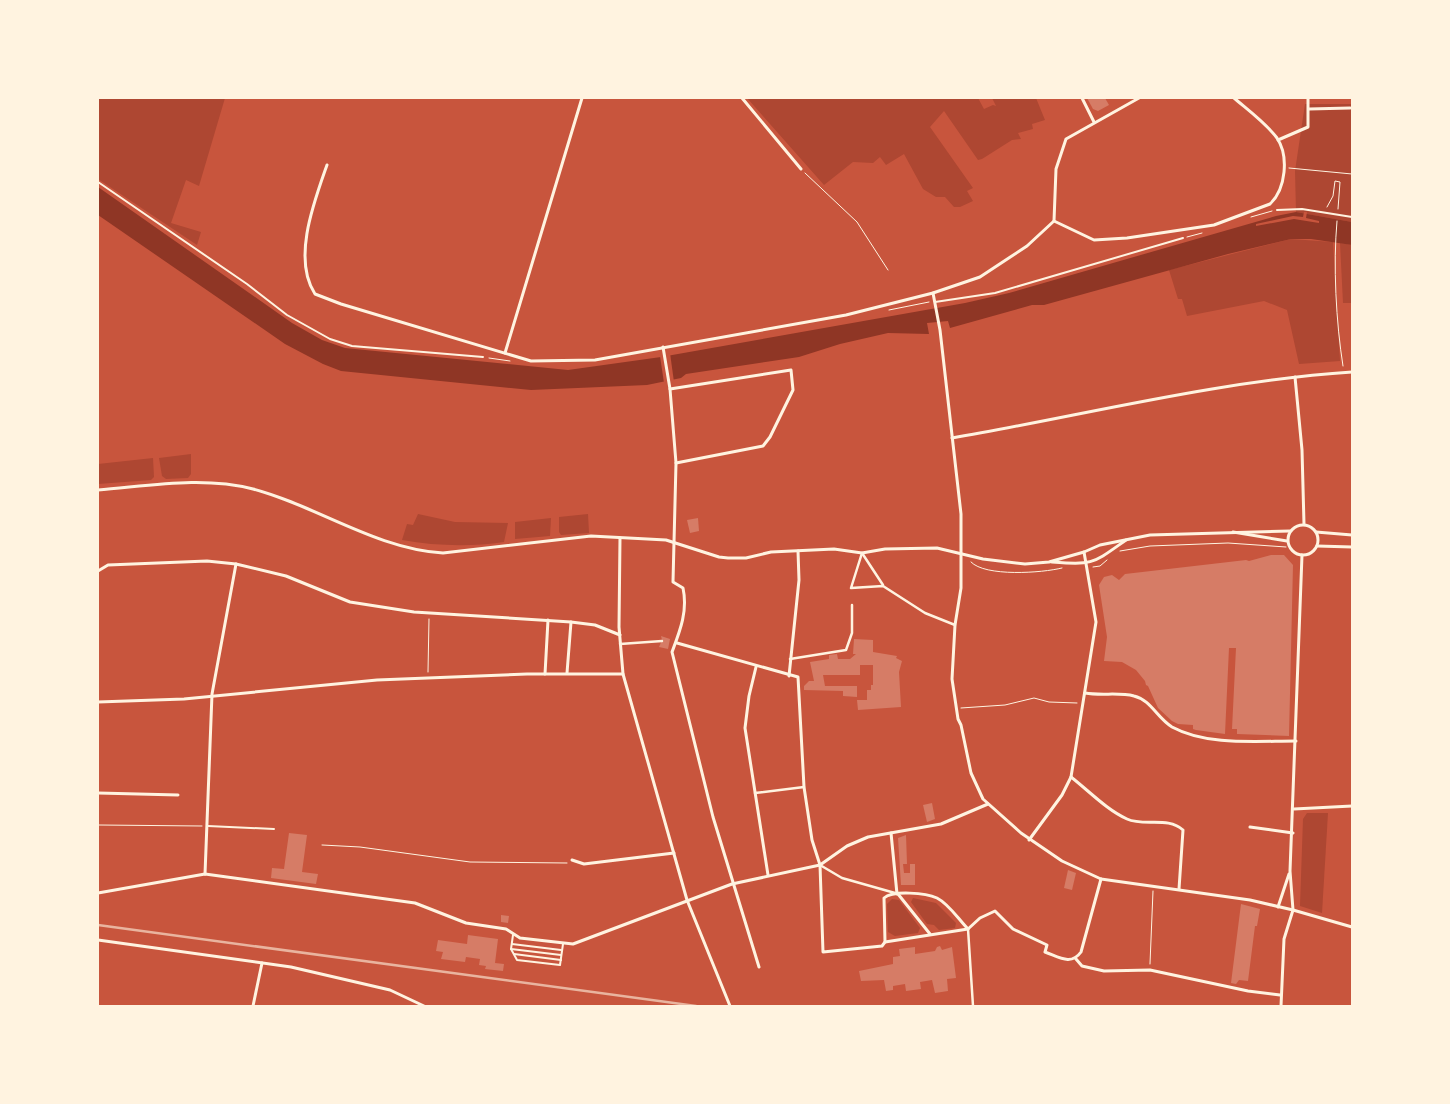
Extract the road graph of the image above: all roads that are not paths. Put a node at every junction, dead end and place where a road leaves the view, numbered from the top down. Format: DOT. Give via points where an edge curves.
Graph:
graph roads {
  1 [pos="582,98"];
  2 [pos="742,98"];
  3 [pos="1082,98"];
  4 [pos="1139,98"];
  5 [pos="1234,98"];
  6 [pos="1308,98"];
  7 [pos="1350,108"];
  8 [pos="1309,109"];
  9 [pos="1094,122"];
  10 [pos="1278,140"];
  11 [pos="327,165"];
  12 [pos="801,169"];
  13 [pos="98,182"];
  14 [pos="1277,210"];
  15 [pos="1352,217"];
  16 [pos="1054,221"];
  17 [pos="1183,238"];
  18 [pos="933,294"];
  19 [pos="936,304"];
  20 [pos="664,349"];
  21 [pos="504,353"];
  22 [pos="483,358"];
  23 [pos="1352,372"];
  24 [pos="1295,377"];
  25 [pos="670,389"];
  26 [pos="952,438"];
  27 [pos="676,463"];
  28 [pos="98,490"];
  29 [pos="1304,524"];
  30 [pos="1225,531"];
  31 [pos="1290,531"];
  32 [pos="1316,532"];
  33 [pos="1352,535"];
  34 [pos="620,538"];
  35 [pos="1128,538"];
  36 [pos="1287,541"];
  37 [pos="673,543"];
  38 [pos="1317,546"];
  39 [pos="1352,547"];
  40 [pos="798,551"];
  41 [pos="1084,552"];
  42 [pos="862,553"];
  43 [pos="962,553"];
  44 [pos="1302,555"];
  45 [pos="1049,562"];
  46 [pos="236,564"];
  47 [pos="1086,566"];
  48 [pos="98,571"];
  49 [pos="883,586"];
  50 [pos="852,605"];
  51 [pos="548,620"];
  52 [pos="570,622"];
  53 [pos="955,625"];
  54 [pos="620,635"];
  55 [pos="662,641"];
  56 [pos="671,642"];
  57 [pos="620,644"];
  58 [pos="677,644"];
  59 [pos="790,660"];
  60 [pos="756,667"];
  61 [pos="567,673"];
  62 [pos="545,674"];
  63 [pos="623,674"];
  64 [pos="789,676"];
  65 [pos="212,694"];
  66 [pos="1085,694"];
  67 [pos="98,702"];
  68 [pos="1296,741"];
  69 [pos="1071,776"];
  70 [pos="804,787"];
  71 [pos="754,793"];
  72 [pos="98,794"];
  73 [pos="178,794"];
  74 [pos="988,804"];
  75 [pos="1352,806"];
  76 [pos="1294,809"];
  77 [pos="208,826"];
  78 [pos="1250,827"];
  79 [pos="274,829"];
  80 [pos="1292,832"];
  81 [pos="891,833"];
  82 [pos="1029,840"];
  83 [pos="674,853"];
  84 [pos="571,862"];
  85 [pos="820,865"];
  86 [pos="1290,871"];
  87 [pos="205,874"];
  88 [pos="768,875"];
  89 [pos="1101,879"];
  90 [pos="732,884"];
  91 [pos="1179,889"];
  92 [pos="98,893"];
  93 [pos="897,894"];
  94 [pos="687,900"];
  95 [pos="1278,907"];
  96 [pos="1293,910"];
  97 [pos="1352,927"];
  98 [pos="968,929"];
  99 [pos="513,935"];
  100 [pos="930,935"];
  101 [pos="98,940"];
  102 [pos="885,942"];
  103 [pos="512,944"];
  104 [pos="563,944"];
  105 [pos="511,949"];
  106 [pos="562,950"];
  107 [pos="514,954"];
  108 [pos="561,955"];
  109 [pos="1076,959"];
  110 [pos="561,960"];
  111 [pos="262,963"];
  112 [pos="759,967"];
  113 [pos="1280,995"];
  114 [pos="253,1006"];
  115 [pos="424,1006"];
  116 [pos="730,1006"];
  117 [pos="973,1006"];
  118 [pos="1281,1006"];
  1 -- 21 [label="street"];
  2 -- 12 [label="street"];
  3 -- 9 [label="street"];
  4 -- 9 [label="street"];
  5 -- 10 [label="street"];
  6 -- 8 [label="street"];
  7 -- 8 [label="street"];
  8 -- 10 [label="street" via="1308,128"];
  9 -- 16 [label="street" via="1071,135 1062,146 1055,178"];
  10 -- 16 [label="street" via="1284,168 1275,198 1270,204 1214,225 1094,240"];
  11 -- 21 [label="street" via="310,213 307,243 305,274 315,294"];
  13 -- 22 [label="lane" via="287,315 330,339 352,346"];
  14 -- 15 [label="lane" via="1296,209"];
  16 -- 18 [label="street" via="1009,259 974,280"];
  17 -- 19 [label="lane" via="994,293"];
  18 -- 19 [label="street"];
  18 -- 20 [label="street" via="846,315"];
  19 -- 26 [label="street"];
  20 -- 21 [label="street" via="563,362 531,361"];
  20 -- 25 [label="street"];
  23 -- 24 [label="street"];
  24 -- 26 [label="street" via="1153,399"];
  24 -- 29 [label="street" via="1302,450"];
  25 -- 27 [label="street"];
  25 -- 27 [label="street" via="791,370 793,390 763,446"];
  26 -- 43 [label="street"];
  27 -- 37 [label="street"];
  28 -- 34 [label="street" via="191,483 230,485 272,495 386,541 424,552 471,551 578,537"];
  29 -- 31 [label="street"];
  29 -- 32 [label="street"];
  30 -- 31 [label="street"];
  30 -- 35 [label="street" via="1171,532"];
  30 -- 36 [label="street"];
  31 -- 36 [label="street"];
  32 -- 33 [label="street"];
  32 -- 38 [label="street"];
  34 -- 37 [label="street"];
  34 -- 54 [label="street"];
  35 -- 41 [label="street" via="1100,544"];
  35 -- 47 [label="street"];
  36 -- 44 [label="street" via="1294,553"];
  37 -- 40 [label="street" via="728,558"];
  37 -- 58 [label="street" via="674,582 683,588 686,598"];
  38 -- 39 [label="street"];
  38 -- 44 [label="street"];
  40 -- 42 [label="street"];
  40 -- 59 [label="street" via="799,580"];
  41 -- 45 [label="street"];
  41 -- 47 [label="street"];
  42 -- 43 [label="street" via="937,548"];
  42 -- 49 [label="street"];
  42 -- 49 [label="street" via="852,588"];
  43 -- 45 [label="street" via="1010,564"];
  43 -- 53 [label="street"];
  44 -- 68 [label="street"];
  45 -- 47 [label="street"];
  46 -- 48 [label="street" via="207,561 146,563 108,566"];
  46 -- 51 [label="street" via="286,576 350,602 429,613"];
  46 -- 65 [label="street"];
  47 -- 66 [label="street" via="1096,622"];
  49 -- 53 [label="street" via="925,613"];
  50 -- 59 [label="street" via="852,633 846,650"];
  51 -- 52 [label="street"];
  51 -- 62 [label="street"];
  52 -- 54 [label="street" via="595,625"];
  52 -- 61 [label="street"];
  53 -- 74 [label="street" via="952,679 956,708 974,782"];
  54 -- 57 [label="street"];
  55 -- 57 [label="street"];
  56 -- 58 [label="street"];
  57 -- 63 [label="street"];
  58 -- 60 [label="street"];
  58 -- 90 [label="street" via="672,652"];
  59 -- 64 [label="street"];
  60 -- 64 [label="street"];
  60 -- 71 [label="street" via="745,728"];
  61 -- 62 [label="street"];
  61 -- 63 [label="street"];
  62 -- 65 [label="street" via="377,680"];
  63 -- 83 [label="street"];
  64 -- 70 [label="street" via="798,677"];
  65 -- 67 [label="street" via="184,699"];
  65 -- 77 [label="street"];
  66 -- 68 [label="street" via="1135,696 1145,700 1172,727 1199,736 1227,740"];
  66 -- 69 [label="street"];
  68 -- 76 [label="street"];
  69 -- 82 [label="street" via="1062,795"];
  69 -- 91 [label="street" via="1112,811 1129,821 1173,824 1184,830"];
  70 -- 71 [label="street"];
  70 -- 85 [label="street" via="812,840"];
  71 -- 88 [label="street"];
  72 -- 73 [label="street"];
  74 -- 81 [label="street" via="942,824"];
  74 -- 82 [label="street"];
  75 -- 76 [label="street"];
  76 -- 80 [label="street"];
  77 -- 79 [label="lane"];
  77 -- 87 [label="street"];
  78 -- 80 [label="street"];
  80 -- 86 [label="street"];
  81 -- 85 [label="street" via="868,837 847,846"];
  81 -- 93 [label="street"];
  82 -- 89 [label="street" via="1062,862"];
  83 -- 84 [label="street" via="584,864"];
  83 -- 94 [label="street"];
  85 -- 88 [label="street"];
  85 -- 93 [label="street" via="842,878"];
  85 -- 102 [label="street" via="823,952 882,946"];
  86 -- 95 [label="street"];
  86 -- 96 [label="street"];
  87 -- 92 [label="street"];
  87 -- 99 [label="street" via="415,903 455,919 506,929"];
  88 -- 90 [label="street"];
  89 -- 91 [label="street"];
  89 -- 109 [label="street" via="1081,952"];
  90 -- 94 [label="street"];
  90 -- 112 [label="street"];
  91 -- 95 [label="street"];
  93 -- 98 [label="street" via="914,893 937,898"];
  93 -- 100 [label="street"];
  93 -- 102 [label="street" via="884,898"];
  94 -- 104 [label="street" via="573,944"];
  94 -- 116 [label="street"];
  95 -- 96 [label="street"];
  96 -- 97 [label="street"];
  96 -- 113 [label="street" via="1284,939"];
  98 -- 100 [label="street"];
  98 -- 109 [label="street" via="995,911 1013,929 1047,946 1045,952 1070,961"];
  98 -- 117 [label="street"];
  99 -- 103 [label="lane"];
  99 -- 104 [label="street"];
  100 -- 102 [label="street"];
  101 -- 111 [label="street"];
  103 -- 105 [label="lane"];
  103 -- 106 [label="lane"];
  104 -- 106 [label="lane"];
  105 -- 107 [label="lane"];
  105 -- 108 [label="lane"];
  106 -- 108 [label="lane"];
  107 -- 110 [label="lane"];
  107 -- 110 [label="lane" via="517,960 560,965"];
  108 -- 110 [label="lane"];
  109 -- 113 [label="street" via="1082,966 1104,971 1150,970"];
  111 -- 114 [label="street"];
  111 -- 115 [label="street" via="390,990"];
  113 -- 118 [label="street"];
}
